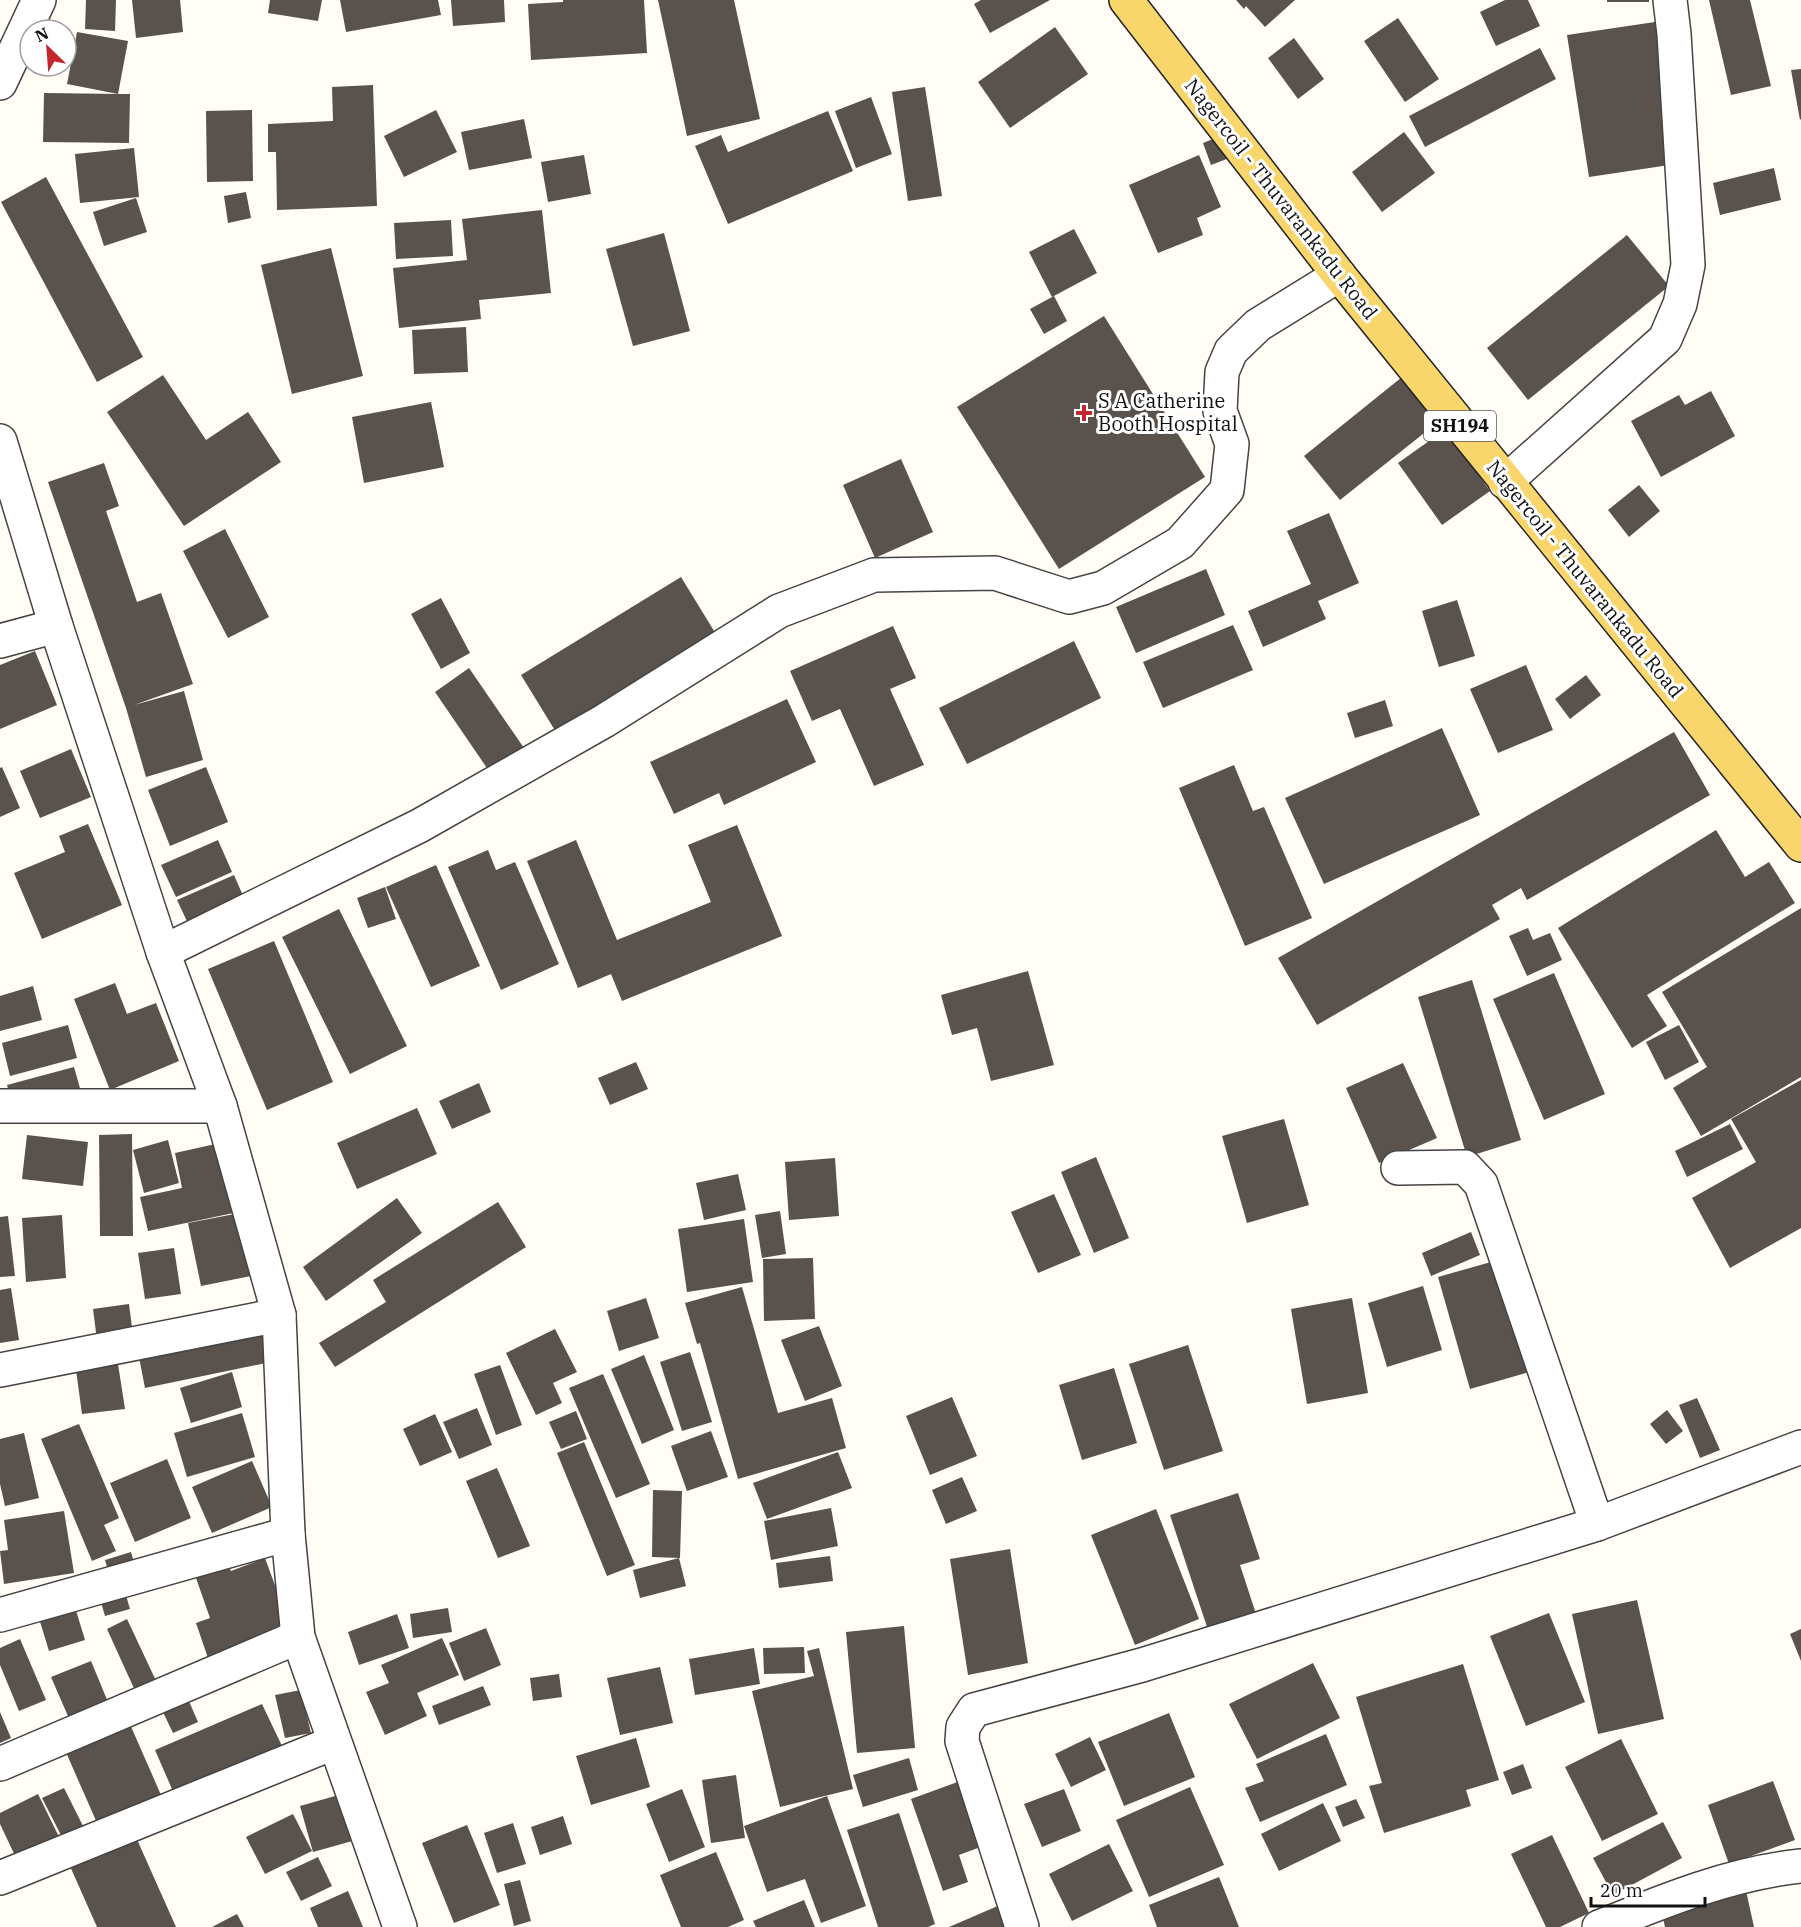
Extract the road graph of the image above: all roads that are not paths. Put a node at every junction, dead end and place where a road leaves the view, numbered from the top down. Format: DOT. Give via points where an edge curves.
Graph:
graph roads {
  1 [pos="39,0"];
  2 [pos="1126,0"];
  3 [pos="1670,0"];
  4 [pos="0,83"];
  5 [pos="1339,275"];
  6 [pos="0,441"];
  7 [pos="1506,482"];
  8 [pos="56,626"];
  9 [pos="0,641"];
  10 [pos="1801,845"];
  11 [pos="163,952"];
  12 [pos="0,1106"];
  13 [pos="220,1106"];
  14 [pos="1398,1168"];
  15 [pos="279,1315"];
  16 [pos="0,1370"];
  17 [pos="1801,1447"];
  18 [pos="1598,1524"];
  19 [pos="288,1534"];
  20 [pos="0,1615"];
  21 [pos="298,1637"];
  22 [pos="333,1743"];
  23 [pos="0,1764"];
  24 [pos="1801,1866"];
  25 [pos="0,1878"];
  26 [pos="400,1927"];
  27 [pos="1022,1927"];
  28 [pos="1599,1927"];
  1 -- 4 [label="street"];
  2 -- 5 [label="main road, Nagercoil - Thuvarankadu Road / SH194"];
  3 -- 7 [label="street" via="1688,264 1680,304 1665,339"];
  5 -- 7 [label="main road, Nagercoil - Thuvarankadu Road / SH194"];
  5 -- 11 [label="street" via="1258,325 1231,351 1222,372 1220,411 1232,444 1227,490 1180,543 1103,588 1069,597 995,573 874,576 779,611 604,721 419,826"];
  6 -- 8 [label="street"];
  7 -- 10 [label="main road, Nagercoil - Thuvarankadu Road / SH194"];
  8 -- 9 [label="street"];
  8 -- 11 [label="street"];
  11 -- 13 [label="street"];
  12 -- 13 [label="street"];
  13 -- 15 [label="street"];
  14 -- 18 [label="street" via="1465,1167 1481,1184"];
  15 -- 16 [label="street"];
  15 -- 19 [label="street"];
  17 -- 18 [label="street"];
  18 -- 27 [label="street" via="1142,1665 974,1710 963,1727 962,1741"];
  19 -- 20 [label="street"];
  19 -- 21 [label="street"];
  21 -- 22 [label="street"];
  21 -- 23 [label="street"];
  22 -- 25 [label="street"];
  22 -- 26 [label="street"];
  24 -- 28 [label="street" via="1672,1898"];
}
